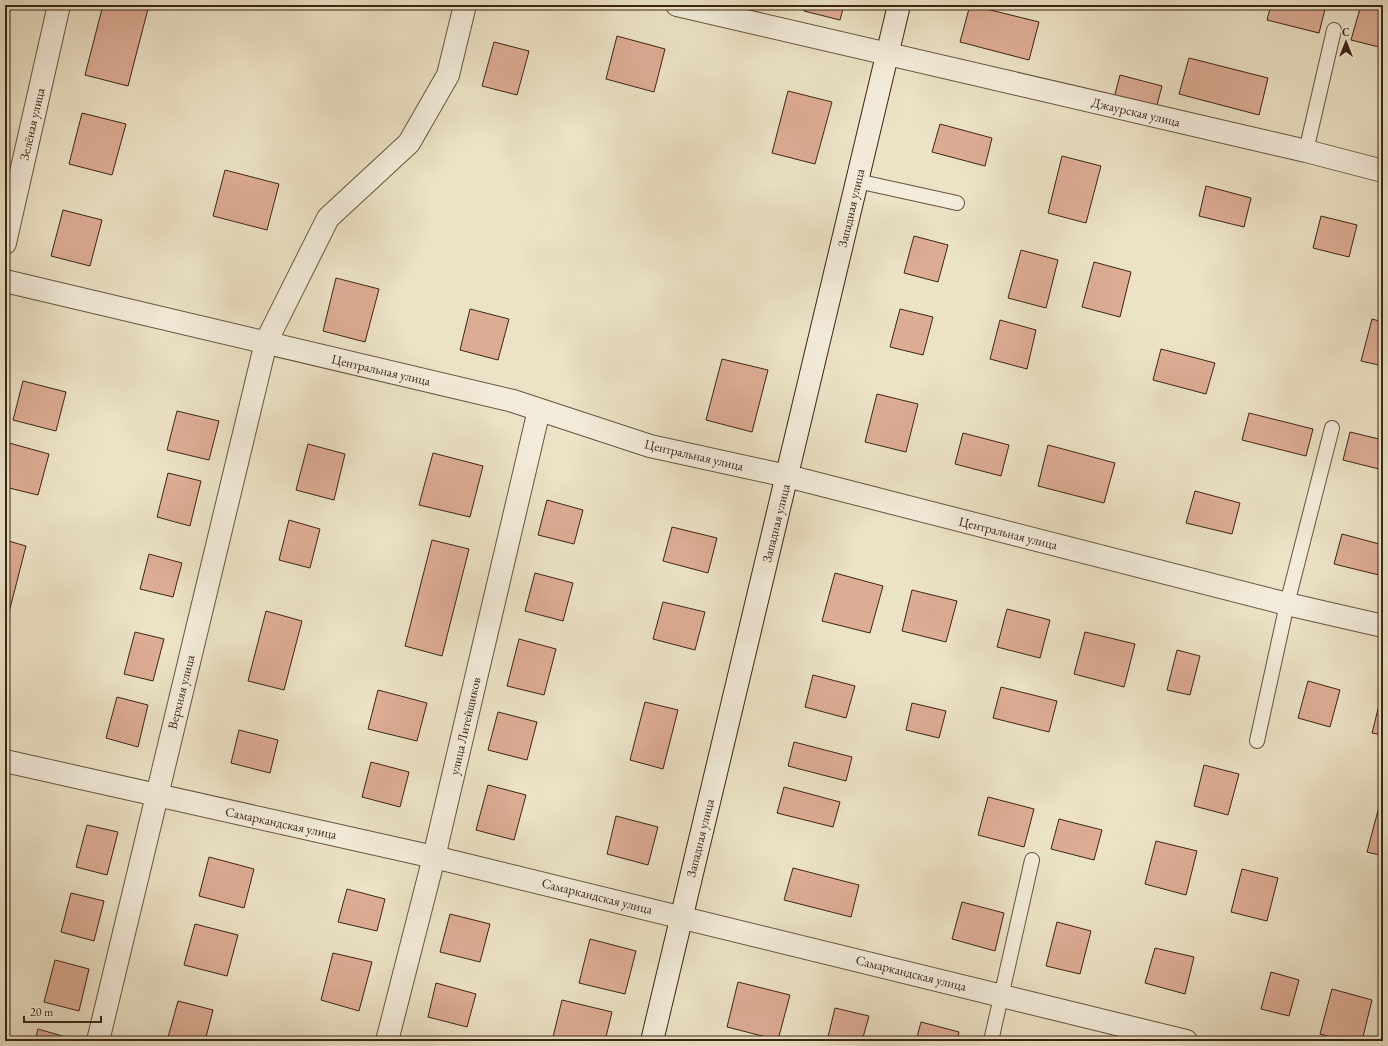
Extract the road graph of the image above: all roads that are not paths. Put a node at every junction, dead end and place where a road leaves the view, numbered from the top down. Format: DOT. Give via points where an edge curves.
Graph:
graph roads {
  1 [pos="59,5"];
  2 [pos="465,5"];
  3 [pos="677,5"];
  4 [pos="899,5"];
  5 [pos="1334,30"];
  6 [pos="888,55"];
  7 [pos="1306,151"];
  8 [pos="1383,171"];
  9 [pos="857,181"];
  10 [pos="957,203"];
  11 [pos="5,243"];
  12 [pos="5,281"];
  13 [pos="266,342"];
  14 [pos="539,410"];
  15 [pos="1332,428"];
  16 [pos="787,476"];
  17 [pos="1287,604"];
  18 [pos="1383,626"];
  19 [pos="1257,741"];
  20 [pos="5,761"];
  21 [pos="156,796"];
  22 [pos="434,857"];
  23 [pos="1032,860"];
  24 [pos="681,916"];
  25 [pos="1002,996"];
  26 [pos="98,1041"];
  27 [pos="387,1041"];
  28 [pos="652,1041"];
  29 [pos="991,1041"];
  30 [pos="1186,1041"];
  1 -- 11 [label="street, Зелёная улица"];
  2 -- 13 [label="street, Верхняя улица" via="448,75 409,143 328,218"];
  3 -- 6 [label="street, Джаурская улица"];
  4 -- 6 [label="street, Западная улица"];
  5 -- 7 [label="lane"];
  6 -- 7 [label="street, Джаурская улица"];
  6 -- 9 [label="street, Западная улица"];
  7 -- 8 [label="street, Джаурская улица"];
  9 -- 10 [label="lane"];
  9 -- 16 [label="street, Западная улица"];
  12 -- 13 [label="street, Центральная улица"];
  13 -- 14 [label="street, Центральная улица" via="512,401"];
  13 -- 21 [label="street, Верхняя улица"];
  14 -- 16 [label="street, Центральная улица" via="650,446"];
  14 -- 22 [label="street, улица Литейщиков"];
  15 -- 17 [label="lane"];
  16 -- 17 [label="street, Центральная улица"];
  16 -- 24 [label="street, Западная улица"];
  17 -- 18 [label="street, Центральная улица"];
  17 -- 19 [label="lane"];
  20 -- 21 [label="street, Самаркандская улица"];
  21 -- 22 [label="street, Самаркандская улица"];
  21 -- 26 [label="street, Верхняя улица"];
  22 -- 24 [label="street, Самаркандская улица"];
  22 -- 27 [label="street, улица Литейщиков"];
  23 -- 25 [label="lane"];
  24 -- 25 [label="street, Самаркандская улица"];
  24 -- 28 [label="street, Западная улица"];
  25 -- 29 [label="lane"];
  25 -- 30 [label="street, Самаркандская улица"];
}
